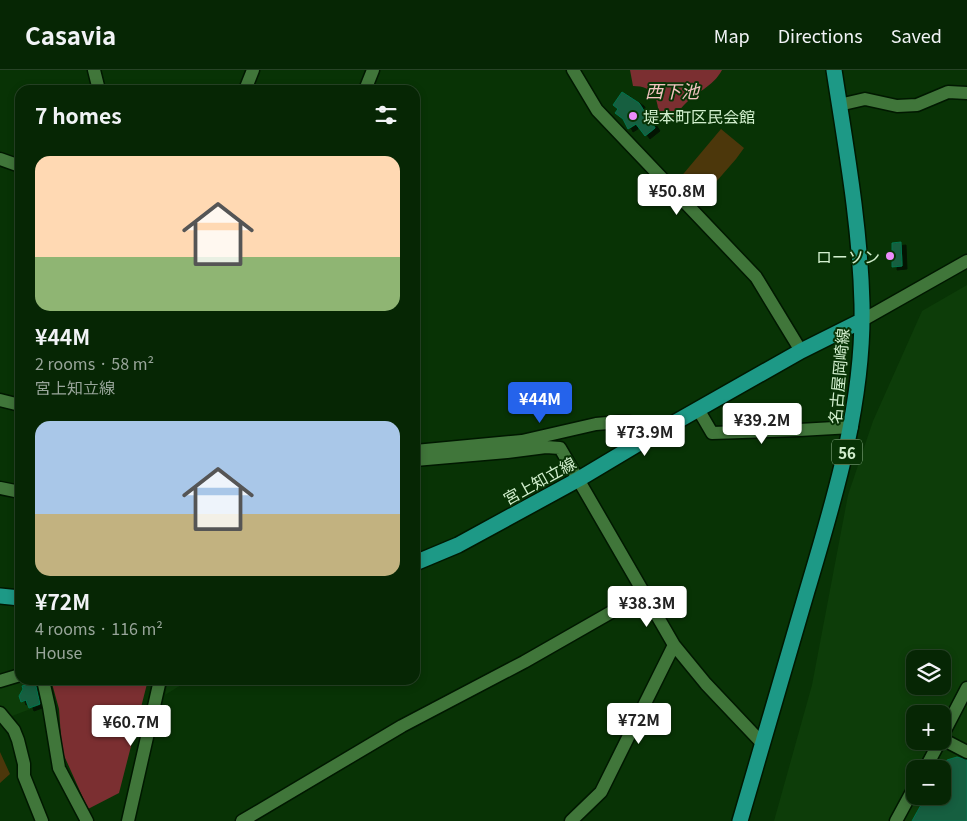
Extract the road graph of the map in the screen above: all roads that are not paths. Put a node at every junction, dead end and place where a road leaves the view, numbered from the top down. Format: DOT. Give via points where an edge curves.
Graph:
graph roads {
  1 [pos="94,70"];
  2 [pos="253,70"];
  3 [pos="373,70"];
  4 [pos="573,70"];
  5 [pos="834,70"];
  6 [pos="98,85"];
  7 [pos="247,85"];
  8 [pos="367,85"];
  9 [pos="967,93"];
  10 [pos="840,105"];
  11 [pos="0,159"];
  12 [pos="15,164"];
  13 [pos="967,261"];
  14 [pos="861,321"];
  15 [pos="801,351"];
  16 [pos="0,400"];
  17 [pos="15,404"];
  18 [pos="698,409"];
  19 [pos="852,427"];
  20 [pos="651,436"];
  21 [pos="420,451"];
  22 [pos="420,460"];
  23 [pos="579,479"];
  24 [pos="0,488"];
  25 [pos="15,491"];
  26 [pos="420,561"];
  27 [pos="643,594"];
  28 [pos="0,596"];
  29 [pos="15,598"];
  30 [pos="674,645"];
  31 [pos="15,676"];
  32 [pos="0,681"];
  33 [pos="44,685"];
  34 [pos="159,685"];
  35 [pos="967,688"];
  36 [pos="0,713"];
  37 [pos="951,721"];
  38 [pos="762,743"];
  39 [pos="951,744"];
  40 [pos="967,752"];
  41 [pos="906,803"];
  42 [pos="42,821"];
  43 [pos="87,821"];
  44 [pos="128,821"];
  45 [pos="242,821"];
  46 [pos="571,821"];
  47 [pos="740,821"];
  48 [pos="896,821"];
  1 -- 6 [label="street"];
  2 -- 7 [label="street"];
  3 -- 8 [label="street"];
  4 -- 15 [label="street" via="597,110 756,277"];
  5 -- 10 [label="main road, 名古屋岡崎線 / 56"];
  9 -- 10 [label="street" via="948,92 917,105 898,106 865,99"];
  10 -- 14 [label="main road, 名古屋岡崎線 / 56" via="860,251"];
  11 -- 12 [label="street"];
  13 -- 14 [label="street"];
  14 -- 15 [label="main road, 宮上知立線"];
  14 -- 19 [label="main road, 名古屋岡崎線 / 56"];
  15 -- 18 [label="main road, 宮上知立線"];
  16 -- 17 [label="street"];
  18 -- 19 [label="street" via="712,433"];
  18 -- 20 [label="main road, 宮上知立線"];
  19 -- 38 [label="main road, 名古屋岡崎線 / 56" via="832,507"];
  20 -- 21 [label="street" via="638,425 619,422 522,441"];
  20 -- 23 [label="main road, 宮上知立線"];
  22 -- 23 [label="street" via="560,448"];
  23 -- 26 [label="main road, 宮上知立線" via="458,546"];
  23 -- 27 [label="street"];
  24 -- 25 [label="street"];
  27 -- 30 [label="street"];
  27 -- 45 [label="street" via="402,726"];
  28 -- 29 [label="main road"];
  30 -- 38 [label="street"];
  30 -- 46 [label="street" via="600,792"];
  31 -- 32 [label="street"];
  33 -- 43 [label="street" via="59,768"];
  34 -- 44 [label="street"];
  35 -- 37 [label="street"];
  36 -- 42 [label="street" via="18,740 24,776"];
  38 -- 47 [label="main road, 名古屋岡崎線 / 56"];
  39 -- 40 [label="street"];
  41 -- 48 [label="street"];
}
